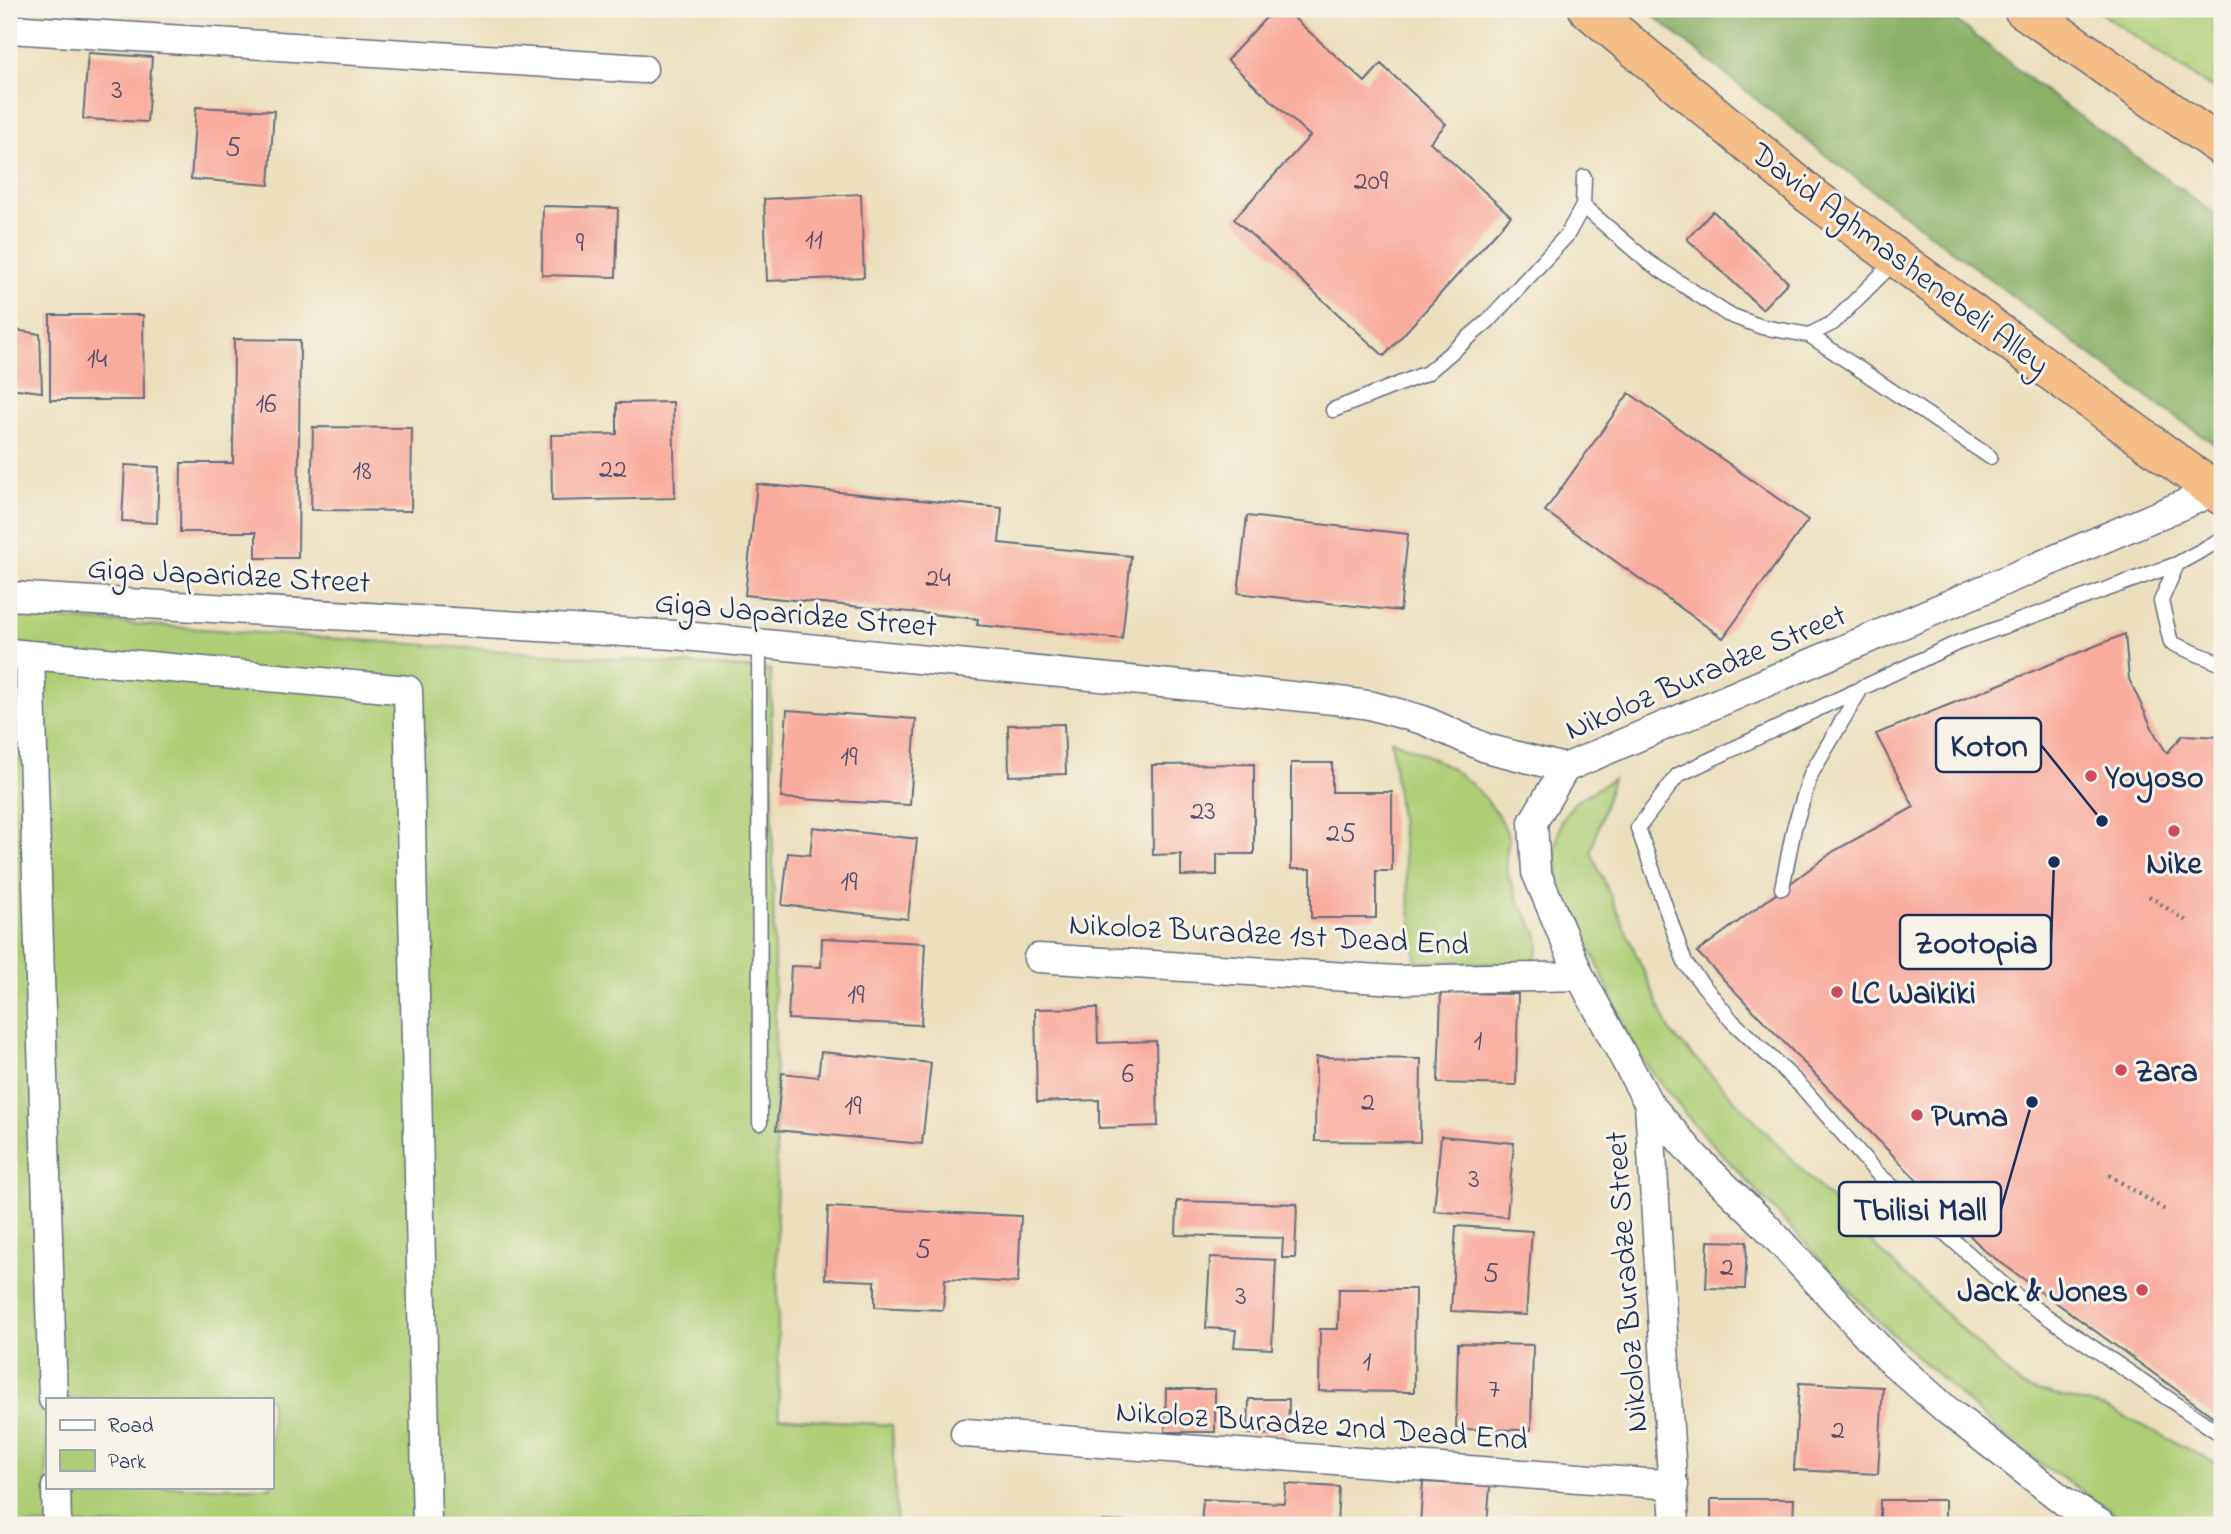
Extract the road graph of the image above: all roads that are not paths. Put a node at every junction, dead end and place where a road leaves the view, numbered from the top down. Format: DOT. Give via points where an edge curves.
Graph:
graph roads {
  1 [pos="1588,9"];
  2 [pos="2023,9"];
  3 [pos="9,29"];
  4 [pos="643,69"];
  5 [pos="2222,147"];
  6 [pos="1584,177"];
  7 [pos="1583,206"];
  8 [pos="1896,260"];
  9 [pos="1809,335"];
  10 [pos="1333,410"];
  11 [pos="1990,457"];
  12 [pos="2219,494"];
  13 [pos="2222,539"];
  14 [pos="2177,564"];
  15 [pos="9,596"];
  16 [pos="760,644"];
  17 [pos="19,654"];
  18 [pos="2222,664"];
  19 [pos="1862,687"];
  20 [pos="1565,768"];
  21 [pos="1782,888"];
  22 [pos="1038,957"];
  23 [pos="1580,976"];
  24 [pos="1648,1104"];
  25 [pos="760,1123"];
  26 [pos="53,1398"];
  27 [pos="965,1433"];
  28 [pos="2222,1435"];
  29 [pos="1674,1485"];
  30 [pos="56,1488"];
  31 [pos="57,1525"];
  32 [pos="427,1525"];
  33 [pos="1675,1525"];
  34 [pos="2102,1525"];
  1 -- 8 [label="highway, David Aghmashenebeli Alley" via="1810,195"];
  2 -- 5 [label="highway"];
  3 -- 4 [label="street"];
  6 -- 7 [label="lane"];
  7 -- 9 [label="lane" via="1647,261 1727,314 1762,327"];
  7 -- 10 [label="lane" via="1567,235 1488,321 1427,373"];
  8 -- 9 [label="lane" via="1833,323"];
  8 -- 12 [label="highway, David Aghmashenebeli Alley"];
  9 -- 11 [label="lane"];
  12 -- 20 [label="street, Nikoloz Buradze Street"];
  13 -- 14 [label="lane"];
  14 -- 18 [label="lane" via="2161,601 2171,643"];
  14 -- 19 [label="lane" via="1957,643"];
  15 -- 16 [label="street, Giga Japaridze Street"];
  16 -- 20 [label="street, Giga Japaridze Street" via="1357,703 1423,720 1486,748"];
  16 -- 25 [label="lane"];
  17 -- 26 [label="street"];
  17 -- 32 [label="street" via="408,690"];
  19 -- 21 [label="lane" via="1811,774"];
  19 -- 28 [label="lane" via="1678,775 1638,828 1685,963 1732,1021 1801,1086 1876,1172 2015,1295 2123,1359"];
  20 -- 23 [label="street, Nikoloz Buradze Street" via="1533,822 1536,872"];
  22 -- 23 [label="street, Nikoloz Buradze 1st Dead End" via="1396,980"];
  23 -- 24 [label="street, Nikoloz Buradze Street"];
  24 -- 29 [label="street, Nikoloz Buradze Street"];
  24 -- 34 [label="street" via="1888,1358 1948,1411 2065,1502"];
  27 -- 29 [label="street, Nikoloz Buradze 2nd Dead End"];
  29 -- 33 [label="street, Nikoloz Buradze Street"];
  30 -- 31 [label="street"];
}
